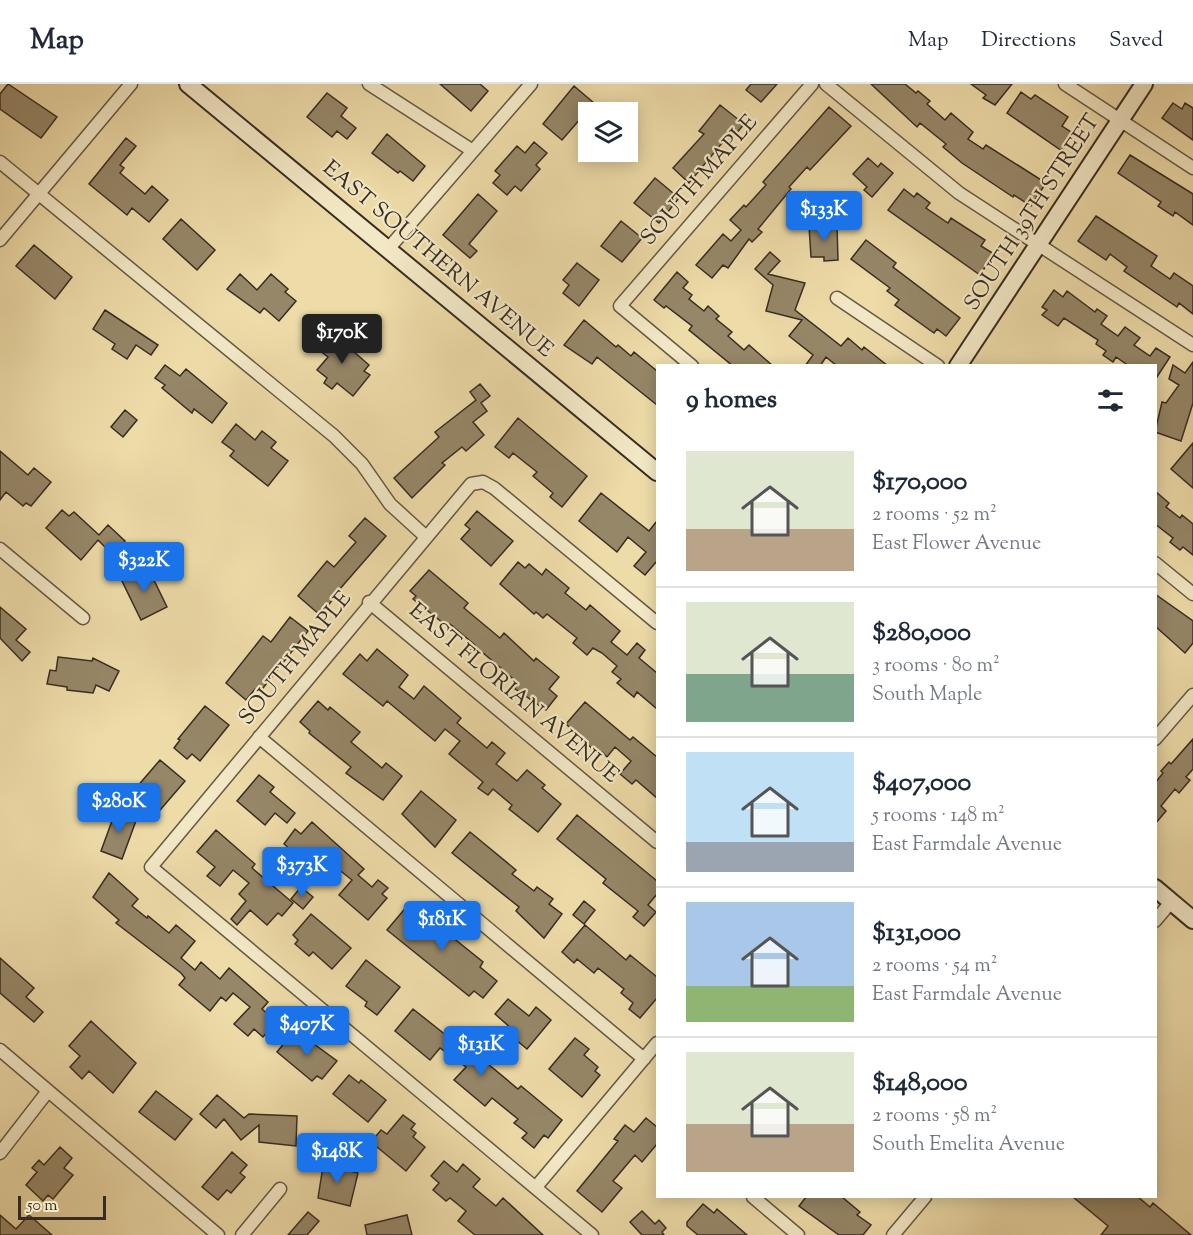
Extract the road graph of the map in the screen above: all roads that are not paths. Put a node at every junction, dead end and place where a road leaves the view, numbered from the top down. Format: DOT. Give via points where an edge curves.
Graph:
graph roads {
  1 [pos="131,84"];
  2 [pos="188,84"];
  3 [pos="369,84"];
  4 [pos="531,84"];
  5 [pos="812,84"];
  6 [pos="826,84"];
  7 [pos="1065,84"];
  8 [pos="1144,84"];
  9 [pos="1121,121"];
  10 [pos="473,151"];
  11 [pos="0,162"];
  12 [pos="1193,168"];
  13 [pos="40,194"];
  14 [pos="0,240"];
  15 [pos="1039,246"];
  16 [pos="389,248"];
  17 [pos="837,298"];
  18 [pos="1193,345"];
  19 [pos="690,364"];
  20 [pos="935,364"];
  21 [pos="959,364"];
  22 [pos="656,471"];
  23 [pos="425,536"];
  24 [pos="0,549"];
  25 [pos="1157,565"];
  26 [pos="1193,594"];
  27 [pos="369,602"];
  28 [pos="83,618"];
  29 [pos="656,622"];
  30 [pos="1193,695"];
  31 [pos="259,737"];
  32 [pos="1157,737"];
  33 [pos="656,841"];
  34 [pos="1157,890"];
  35 [pos="1171,902"];
  36 [pos="1157,919"];
  37 [pos="1193,920"];
  38 [pos="656,1044"];
  39 [pos="0,1050"];
  40 [pos="644,1059"];
  41 [pos="48,1091"];
  42 [pos="0,1153"];
  43 [pos="536,1187"];
  44 [pos="280,1189"];
  45 [pos="754,1198"];
  46 [pos="925,1198"];
  47 [pos="218,1235"];
  48 [pos="242,1235"];
  49 [pos="592,1235"];
  50 [pos="798,1235"];
  51 [pos="894,1235"];
  1 -- 13 [label="street"];
  2 -- 16 [label="main road, EAST SOUTHERN AVENUE"];
  3 -- 10 [label="street"];
  4 -- 10 [label="street"];
  5 -- 19 [label="street, SOUTH MAPLE" via="620,306"];
  6 -- 15 [label="street" via="933,174"];
  7 -- 9 [label="street"];
  8 -- 9 [label="main road, SOUTH 39TH STREET"];
  9 -- 12 [label="street"];
  9 -- 15 [label="main road, SOUTH 39TH STREET"];
  10 -- 16 [label="street"];
  11 -- 13 [label="street"];
  13 -- 14 [label="street"];
  13 -- 23 [label="street" via="334,436 362,464 390,504"];
  15 -- 18 [label="street"];
  15 -- 21 [label="main road, SOUTH 39TH STREET"];
  16 -- 22 [label="main road, EAST SOUTHERN AVENUE"];
  17 -- 20 [label="street"];
  23 -- 27 [label="street, SOUTH MAPLE"];
  23 -- 29 [label="street, SOUTH MAPLE" via="476,482 494,488"];
  24 -- 28 [label="street"];
  25 -- 26 [label="street"];
  27 -- 31 [label="street, SOUTH MAPLE"];
  27 -- 33 [label="street, EAST FLORIAN AVENUE"];
  30 -- 32 [label="street"];
  31 -- 40 [label="street"];
  31 -- 43 [label="street, SOUTH MAPLE" via="151,867"];
  34 -- 35 [label="main road"];
  35 -- 36 [label="street"];
  35 -- 37 [label="main road"];
  38 -- 40 [label="street"];
  39 -- 41 [label="street"];
  40 -- 43 [label="street"];
  41 -- 42 [label="street"];
  41 -- 47 [label="street"];
  43 -- 49 [label="street"];
  44 -- 48 [label="street"];
  45 -- 50 [label="street"];
  46 -- 51 [label="street"];
}
